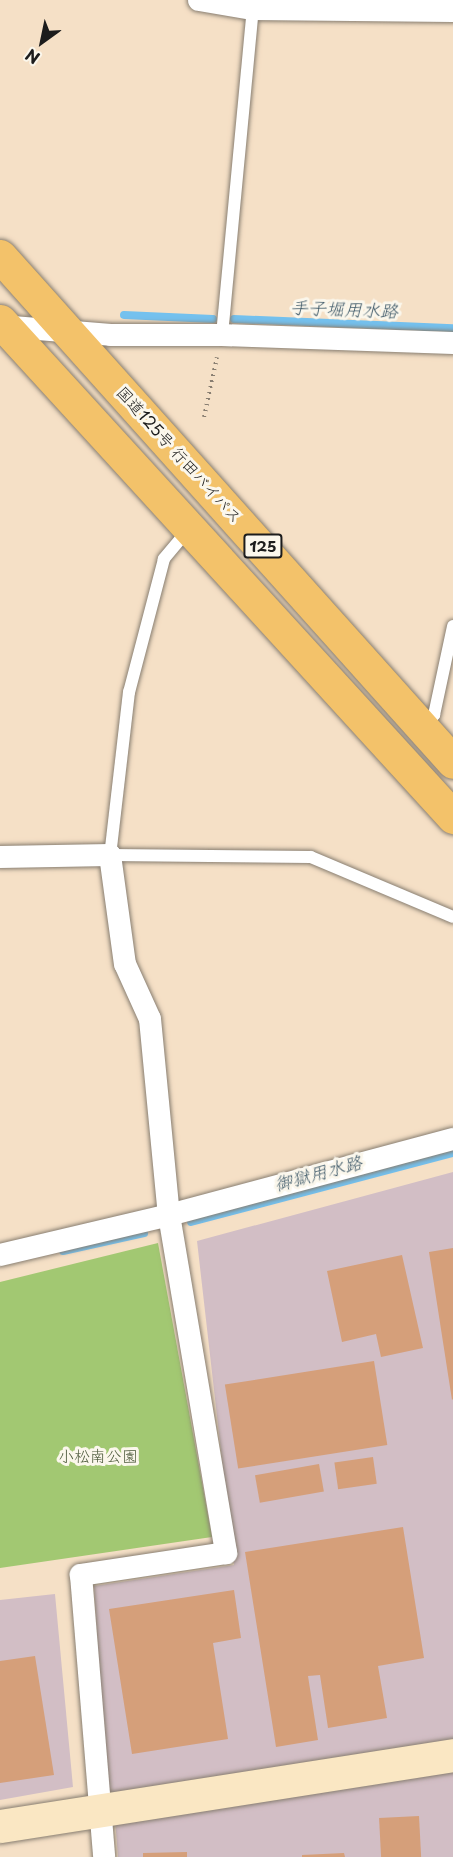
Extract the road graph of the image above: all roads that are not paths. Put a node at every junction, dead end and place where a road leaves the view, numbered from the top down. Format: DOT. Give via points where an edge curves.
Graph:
graph roads {
  1 [pos="199,0"];
  2 [pos="253,9"];
  3 [pos="453,10"];
  4 [pos="0,256"];
  5 [pos="2,325"];
  6 [pos="69,333"];
  7 [pos="222,335"];
  8 [pos="453,343"];
  9 [pos="189,528"];
  10 [pos="453,626"];
  11 [pos="423,728"];
  12 [pos="453,762"];
  13 [pos="453,817"];
  14 [pos="110,855"];
  15 [pos="0,857"];
  16 [pos="453,917"];
  17 [pos="453,1138"];
  18 [pos="170,1215"];
  19 [pos="0,1255"];
  20 [pos="453,1755"];
  21 [pos="100,1809"];
  22 [pos="0,1826"];
  23 [pos="104,1857"];
  1 -- 2 [label="street"];
  2 -- 3 [label="street"];
  2 -- 7 [label="lane"];
  4 -- 6 [label="highway, 国道125号 行田バイパス / 125"];
  5 -- 6 [label="street"];
  5 -- 9 [label="highway, 125"];
  6 -- 7 [label="street"];
  6 -- 11 [label="highway, 国道125号 行田バイパス / 125"];
  7 -- 8 [label="street"];
  9 -- 13 [label="highway, 125"];
  9 -- 14 [label="lane" via="164,559 129,692"];
  10 -- 11 [label="lane" via="434,715"];
  11 -- 12 [label="highway, 国道125号 行田バイパス / 125"];
  14 -- 15 [label="street"];
  14 -- 16 [label="lane" via="311,856"];
  14 -- 18 [label="street" via="125,964 150,1019"];
  17 -- 18 [label="street"];
  18 -- 19 [label="street"];
  18 -- 21 [label="street" via="226,1553 81,1575"];
  20 -- 21 [label="street"];
  21 -- 22 [label="street"];
  21 -- 23 [label="street"];
}
